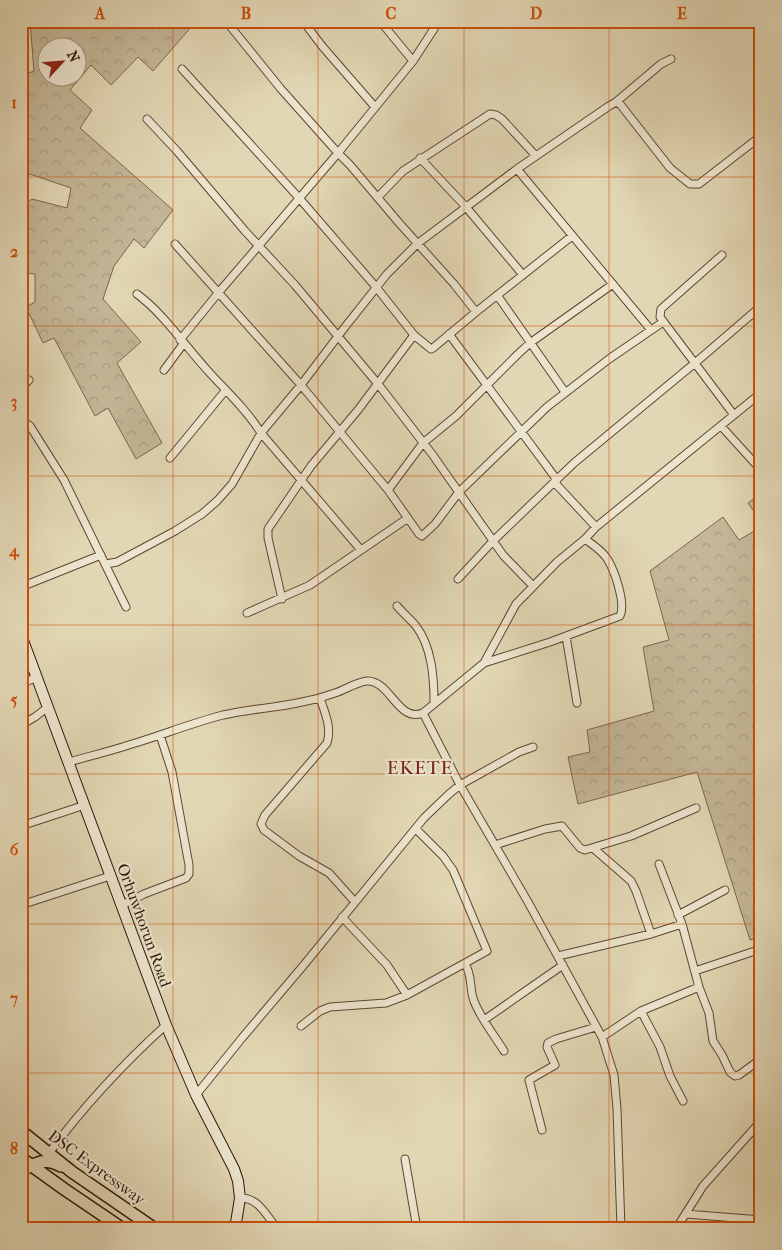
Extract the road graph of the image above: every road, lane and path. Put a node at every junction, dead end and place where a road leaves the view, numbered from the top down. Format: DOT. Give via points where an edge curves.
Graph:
graph roads {
  1 [pos="226,21"];
  2 [pos="303,21"];
  3 [pos="380,21"];
  4 [pos="439,21"];
  5 [pos="671,59"];
  6 [pos="413,61"];
  7 [pos="182,69"];
  8 [pos="616,102"];
  9 [pos="375,107"];
  10 [pos="147,119"];
  11 [pos="761,136"];
  12 [pos="338,153"];
  13 [pos="536,156"];
  14 [pos="420,158"];
  15 [pos="518,169"];
  16 [pos="378,197"];
  17 [pos="300,199"];
  18 [pos="466,206"];
  19 [pos="572,236"];
  20 [pos="176,244"];
  21 [pos="417,244"];
  22 [pos="259,246"];
  23 [pos="722,255"];
  24 [pos="523,275"];
  25 [pos="613,284"];
  26 [pos="376,288"];
  27 [pos="219,292"];
  28 [pos="137,294"];
  29 [pos="497,296"];
  30 [pos="759,308"];
  31 [pos="476,312"];
  32 [pos="663,322"];
  33 [pos="651,330"];
  34 [pos="450,334"];
  35 [pos="414,335"];
  36 [pos="338,336"];
  37 [pos="182,342"];
  38 [pos="530,343"];
  39 [pos="695,363"];
  40 [pos="164,370"];
  41 [pos="29,380"];
  42 [pos="378,384"];
  43 [pos="301,385"];
  44 [pos="486,386"];
  45 [pos="21,389"];
  46 [pos="225,391"];
  47 [pos="566,392"];
  48 [pos="761,393"];
  49 [pos="734,415"];
  50 [pos="721,426"];
  51 [pos="21,428"];
  52 [pos="339,431"];
  53 [pos="522,432"];
  54 [pos="261,433"];
  55 [pos="423,443"];
  56 [pos="170,458"];
  57 [pos="761,470"];
  58 [pos="301,481"];
  59 [pos="555,481"];
  60 [pos="388,490"];
  61 [pos="459,492"];
  62 [pos="408,518"];
  63 [pos="596,527"];
  64 [pos="585,539"];
  65 [pos="492,541"];
  66 [pos="361,550"];
  67 [pos="101,555"];
  68 [pos="106,564"];
  69 [pos="458,579"];
  70 [pos="533,586"];
  71 [pos="21,587"];
  72 [pos="282,598"];
  73 [pos="397,606"];
  74 [pos="126,607"];
  75 [pos="246,614"];
  76 [pos="21,635"];
  77 [pos="566,636"];
  78 [pos="484,663"];
  79 [pos="37,677"];
  80 [pos="21,684"];
  81 [pos="320,698"];
  82 [pos="434,703"];
  83 [pos="577,703"];
  84 [pos="48,707"];
  85 [pos="423,713"];
  86 [pos="21,725"];
  87 [pos="160,735"];
  88 [pos="534,747"];
  89 [pos="69,762"];
  90 [pos="460,785"];
  91 [pos="84,805"];
  92 [pos="696,808"];
  93 [pos="21,826"];
  94 [pos="416,829"];
  95 [pos="495,845"];
  96 [pos="593,848"];
  97 [pos="659,864"];
  98 [pos="111,874"];
  99 [pos="725,890"];
  100 [pos="354,902"];
  101 [pos="21,905"];
  102 [pos="122,905"];
  103 [pos="678,915"];
  104 [pos="342,917"];
  105 [pos="682,924"];
  106 [pos="651,934"];
  107 [pos="761,949"];
  108 [pos="558,956"];
  109 [pos="465,964"];
  110 [pos="563,965"];
  111 [pos="695,971"];
  112 [pos="699,987"];
  113 [pos="407,995"];
  114 [pos="641,1011"];
  115 [pos="484,1020"];
  116 [pos="166,1025"];
  117 [pos="302,1026"];
  118 [pos="596,1027"];
  119 [pos="602,1037"];
  120 [pos="504,1051"];
  121 [pos="761,1059"];
  122 [pos="196,1095"];
  123 [pos="683,1101"];
  124 [pos="761,1121"];
  125 [pos="542,1130"];
  126 [pos="22,1131"];
  127 [pos="49,1153"];
  128 [pos="21,1158"];
  129 [pos="405,1159"];
  130 [pos="32,1166"];
  131 [pos="72,1172"];
  132 [pos="21,1176"];
  133 [pos="240,1198"];
  134 [pos="686,1214"];
  135 [pos="761,1220"];
  136 [pos="234,1226"];
  137 [pos="123,1229"];
  138 [pos="155,1229"];
  139 [pos="277,1229"];
  140 [pos="417,1229"];
  141 [pos="621,1229"];
  142 [pos="676,1229"];
  1 -- 12 [label="street"];
  2 -- 9 [label="street"];
  3 -- 6 [label="street"];
  4 -- 6 [label="street"];
  5 -- 8 [label="street"];
  6 -- 9 [label="street"];
  7 -- 17 [label="street"];
  8 -- 11 [label="street" via="632,117 670,168 690,184 699,184"];
  8 -- 13 [label="street"];
  9 -- 12 [label="street"];
  10 -- 22 [label="street"];
  12 -- 16 [label="street"];
  12 -- 17 [label="street"];
  13 -- 14 [label="street" via="502,119 490,114"];
  13 -- 15 [label="street"];
  14 -- 16 [label="street"];
  14 -- 18 [label="street"];
  15 -- 18 [label="street"];
  15 -- 19 [label="street"];
  16 -- 21 [label="street"];
  17 -- 22 [label="street"];
  17 -- 26 [label="street"];
  18 -- 21 [label="street"];
  18 -- 24 [label="street"];
  19 -- 24 [label="street"];
  19 -- 25 [label="street"];
  20 -- 27 [label="street"];
  21 -- 26 [label="street"];
  21 -- 31 [label="street"];
  22 -- 27 [label="street"];
  22 -- 36 [label="street"];
  23 -- 32 [label="street" via="661,309"];
  24 -- 29 [label="street"];
  25 -- 33 [label="street"];
  25 -- 38 [label="street"];
  26 -- 35 [label="street"];
  26 -- 36 [label="street"];
  27 -- 37 [label="street"];
  27 -- 43 [label="street"];
  28 -- 37 [label="street"];
  29 -- 31 [label="street"];
  29 -- 38 [label="street"];
  30 -- 39 [label="street"];
  31 -- 34 [label="street"];
  32 -- 33 [label="street"];
  32 -- 39 [label="street"];
  33 -- 47 [label="street"];
  34 -- 35 [label="street" via="431,349"];
  34 -- 44 [label="street"];
  35 -- 42 [label="street"];
  36 -- 42 [label="street"];
  36 -- 43 [label="street"];
  37 -- 40 [label="street"];
  37 -- 46 [label="street"];
  38 -- 44 [label="street"];
  38 -- 47 [label="street"];
  39 -- 49 [label="street"];
  39 -- 59 [label="street"];
  41 -- 45 [label="street"];
  42 -- 52 [label="street"];
  42 -- 55 [label="street"];
  43 -- 52 [label="street"];
  43 -- 54 [label="street"];
  44 -- 53 [label="street"];
  44 -- 55 [label="street"];
  46 -- 54 [label="street"];
  46 -- 56 [label="street"];
  47 -- 53 [label="street"];
  48 -- 49 [label="street"];
  49 -- 50 [label="street"];
  50 -- 57 [label="street"];
  50 -- 63 [label="street"];
  51 -- 67 [label="street" via="27,424 38,438 64,480"];
  52 -- 58 [label="street"];
  52 -- 60 [label="street"];
  53 -- 59 [label="street"];
  53 -- 61 [label="street"];
  54 -- 58 [label="street"];
  54 -- 68 [label="street" via="232,484 202,514 117,562"];
  55 -- 60 [label="street"];
  55 -- 61 [label="street"];
  58 -- 66 [label="street"];
  58 -- 72 [label="street" via="268,533"];
  59 -- 63 [label="street"];
  59 -- 65 [label="street"];
  60 -- 62 [label="street"];
  61 -- 62 [label="street" via="426,534 419,534"];
  61 -- 65 [label="street"];
  62 -- 66 [label="street"];
  63 -- 64 [label="street"];
  64 -- 70 [label="street"];
  64 -- 77 [label="street" via="608,559 617,580 623,611 617,618"];
  65 -- 69 [label="street"];
  65 -- 70 [label="street"];
  66 -- 72 [label="street" via="310,584"];
  67 -- 68 [label="street"];
  67 -- 71 [label="street"];
  68 -- 74 [label="street"];
  70 -- 78 [label="street" via="516,604"];
  72 -- 75 [label="street"];
  73 -- 82 [label="street" via="417,627 423,640 432,670"];
  76 -- 79 [label="street, Orhuwhorun Road"];
  77 -- 78 [label="street"];
  77 -- 83 [label="street"];
  78 -- 82 [label="street"];
  79 -- 80 [label="street"];
  79 -- 84 [label="street, Orhuwhorun Road"];
  81 -- 85 [label="street" via="366,681 376,682 407,712"];
  81 -- 87 [label="street" via="246,710"];
  81 -- 100 [label="street" via="329,726 327,743 265,815 261,824 264,830 299,856 328,873"];
  82 -- 85 [label="street"];
  84 -- 86 [label="street"];
  84 -- 89 [label="street, Orhuwhorun Road"];
  85 -- 90 [label="street"];
  87 -- 89 [label="street"];
  87 -- 102 [label="street" via="172,772 189,874 180,882"];
  88 -- 90 [label="street"];
  89 -- 91 [label="street, Orhuwhorun Road"];
  90 -- 94 [label="street"];
  90 -- 95 [label="street"];
  91 -- 93 [label="street"];
  91 -- 98 [label="street, Orhuwhorun Road"];
  92 -- 96 [label="street" via="631,836"];
  94 -- 100 [label="street"];
  94 -- 109 [label="street" via="453,870 487,948"];
  95 -- 96 [label="street" via="562,826 582,850"];
  95 -- 108 [label="street"];
  96 -- 106 [label="street" via="631,881"];
  97 -- 103 [label="street"];
  98 -- 101 [label="street"];
  98 -- 102 [label="street, Orhuwhorun Road"];
  99 -- 103 [label="street"];
  100 -- 104 [label="street"];
  102 -- 116 [label="street, Orhuwhorun Road"];
  103 -- 105 [label="street"];
  104 -- 113 [label="street" via="386,965"];
  104 -- 122 [label="street"];
  105 -- 106 [label="street"];
  105 -- 111 [label="street"];
  106 -- 108 [label="street"];
  107 -- 111 [label="street"];
  108 -- 110 [label="street"];
  109 -- 113 [label="street"];
  109 -- 115 [label="street" via="471,976 474,1002"];
  110 -- 115 [label="street"];
  110 -- 118 [label="street"];
  111 -- 112 [label="street"];
  112 -- 114 [label="street"];
  112 -- 121 [label="street" via="713,1041 730,1072 739,1076"];
  113 -- 117 [label="street" via="386,1003 330,1007"];
  114 -- 119 [label="street"];
  114 -- 123 [label="street"];
  115 -- 120 [label="street"];
  116 -- 122 [label="street, Orhuwhorun Road"];
  116 -- 127 [label="street" via="103,1087"];
  118 -- 119 [label="street"];
  118 -- 125 [label="street" via="548,1043 554,1068 529,1080"];
  119 -- 141 [label="street" via="616,1092"];
  122 -- 133 [label="street, Orhuwhorun Road" via="234,1169"];
  124 -- 134 [label="street" via="703,1186"];
  126 -- 127 [label="main road, DSC Expressway"];
  126 -- 130 [label="main road" via="32,1149"];
  127 -- 131 [label="main road, DSC Expressway"];
  128 -- 130 [label="main road"];
  129 -- 140 [label="street"];
  130 -- 131 [label="main road" via="50,1161"];
  130 -- 132 [label="street"];
  130 -- 137 [label="main road"];
  131 -- 138 [label="main road, DSC Expressway"];
  133 -- 136 [label="street, Orhuwhorun Road"];
  133 -- 139 [label="street" via="251,1198 256,1202"];
  134 -- 135 [label="street"];
  134 -- 142 [label="street"];
}
